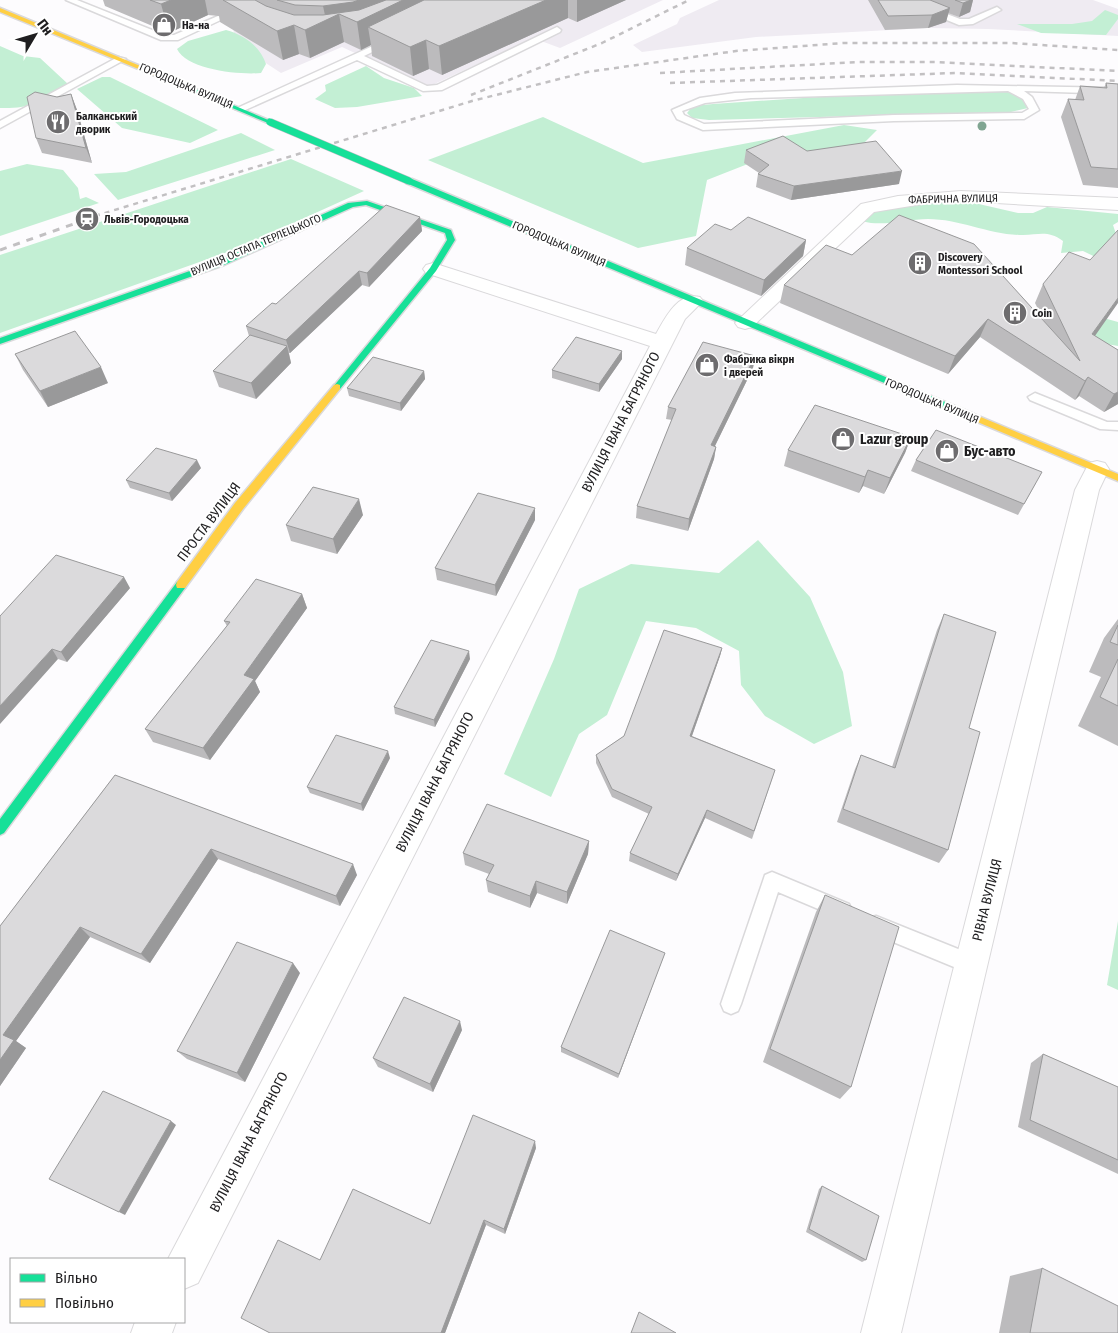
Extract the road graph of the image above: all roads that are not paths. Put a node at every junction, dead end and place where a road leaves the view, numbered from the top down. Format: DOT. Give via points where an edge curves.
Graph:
graph roads {
  1 [pos="70,0"];
  2 [pos="902,0"];
  3 [pos="0,10"];
  4 [pos="997,10"];
  5 [pos="221,18"];
  6 [pos="556,30"];
  7 [pos="403,35"];
  8 [pos="358,57"];
  9 [pos="121,59"];
  10 [pos="1012,90"];
  11 [pos="1118,91"];
  12 [pos="240,109"];
  13 [pos="0,124"];
  14 [pos="1118,204"];
  15 [pos="451,240"];
  16 [pos="433,269"];
  17 [pos="693,301"];
  18 [pos="745,323"];
  19 [pos="0,341"];
  20 [pos="662,343"];
  21 [pos="1035,397"];
  22 [pos="1118,426"];
  23 [pos="1108,473"];
  24 [pos="0,829"];
  25 [pos="971,964"];
  26 [pos="731,1004"];
  27 [pos="185,1267"];
  28 [pos="881,1333"];
  1 -- 5 [label="lane" via="161,37 175,38"];
  2 -- 4 [label="lane" via="959,22 970,22"];
  3 -- 9 [label="main road, ГОРОДОЦЬКА ВУЛИЦЯ"];
  6 -- 8 [label="lane" via="438,88 426,90"];
  7 -- 8 [label="lane"];
  8 -- 12 [label="lane"];
  9 -- 12 [label="main road, ГОРОДОЦЬКА ВУЛИЦЯ"];
  9 -- 13 [label="lane"];
  10 -- 10 [label="lane" via="892,89 776,94 690,102 677,110 680,117 703,127 1024,116 1034,110 1033,102"];
  10 -- 11 [label="lane"];
  12 -- 17 [label="main road, ГОРОДОЦЬКА ВУЛИЦЯ, bridge"];
  14 -- 18 [label="street, ФАБРИЧНА ВУЛИЦЯ" via="978,197 926,198 868,208"];
  15 -- 16 [label="main road, ПРОСТА ВУЛИЦЯ"];
  15 -- 19 [label="main road, ВУЛИЦЯ ОСТАПА ТЕРЛЕЦЬКОГО" via="448,232 367,203 351,205 221,263"];
  16 -- 20 [label="street"];
  16 -- 24 [label="main road, ПРОСТА ВУЛИЦЯ" via="239,506"];
  17 -- 18 [label="main road, ГОРОДОЦЬКА ВУЛИЦЯ"];
  17 -- 20 [label="street, ВУЛИЦЯ ІВАНА БАГРЯНОГО" via="676,316"];
  18 -- 23 [label="main road, ГОРОДОЦЬКА ВУЛИЦЯ"];
  20 -- 27 [label="street, ВУЛИЦЯ ІВАНА БАГРЯНОГО"];
  21 -- 22 [label="lane" via="1105,426"];
  23 -- 25 [label="street, РІВНА ВУЛИЦЯ" via="1087,490"];
  25 -- 26 [label="lane" via="772,881"];
  25 -- 28 [label="street, РІВНА ВУЛИЦЯ"];
}
